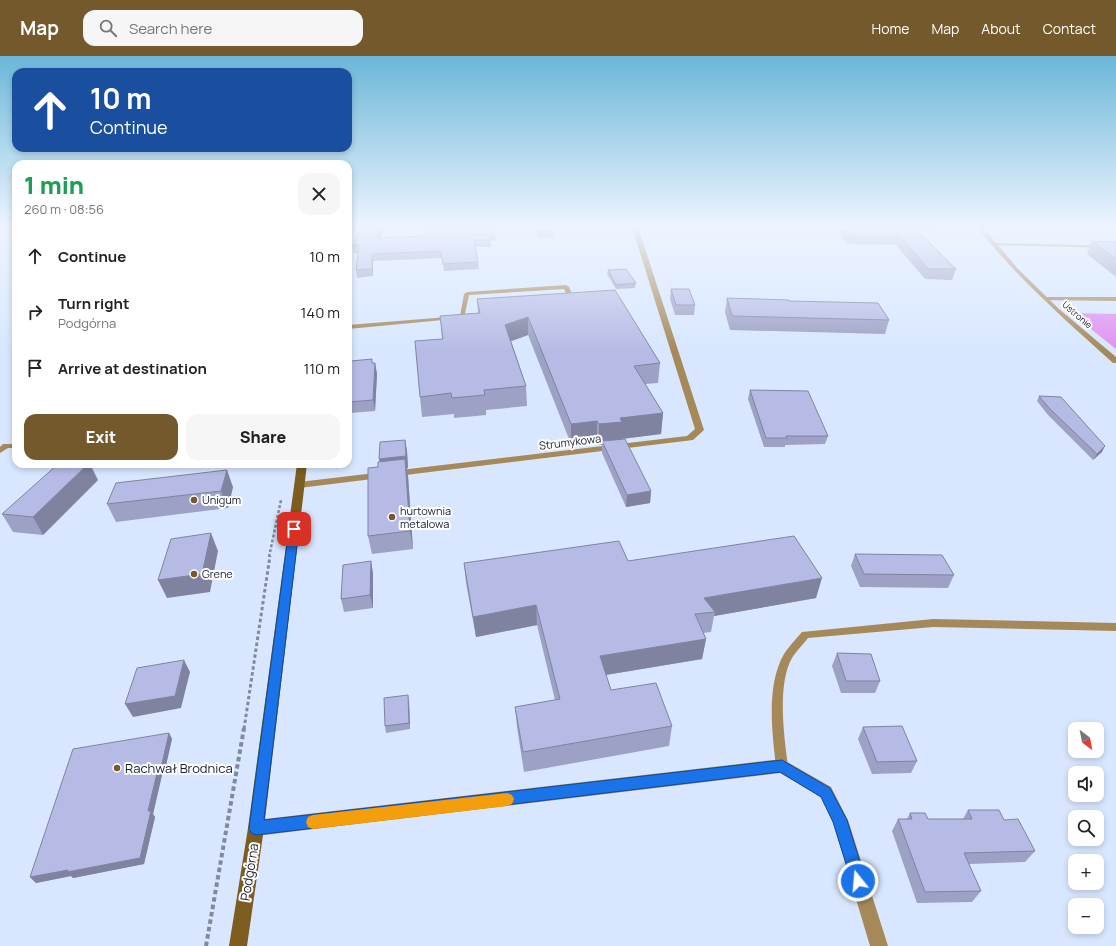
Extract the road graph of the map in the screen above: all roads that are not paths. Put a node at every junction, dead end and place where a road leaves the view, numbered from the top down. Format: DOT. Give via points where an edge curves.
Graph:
graph roads {
  1 [pos="648,269"];
  2 [pos="1015,269"];
  3 [pos="1046,299"];
  4 [pos="1116,299"];
  5 [pos="572,300"];
  6 [pos="352,327"];
  7 [pos="1116,361"];
  8 [pos="12,446"];
  9 [pos="0,451"];
  10 [pos="301,468"];
  11 [pos="299,485"];
  12 [pos="1116,626"];
  13 [pos="782,766"];
  14 [pos="256,828"];
  15 [pos="238,946"];
  16 [pos="878,946"];
  1 -- 11 [label="street, Strumykowa" via="700,430 690,438"];
  2 -- 3 [label="street, Ustronie"];
  3 -- 4 [label="lane"];
  3 -- 7 [label="street, Ustronie"];
  5 -- 6 [label="lane" via="566,287 467,294 462,317"];
  8 -- 9 [label="lane" via="6,446"];
  10 -- 11 [label="main road, Podgórna"];
  11 -- 14 [label="main road, Podgórna"];
  12 -- 13 [label="lane" via="933,623 805,635 787,659 778,692 776,720"];
  13 -- 14 [label="street"];
  13 -- 16 [label="street" via="826,792 840,820"];
  14 -- 15 [label="main road, Podgórna"];
}
